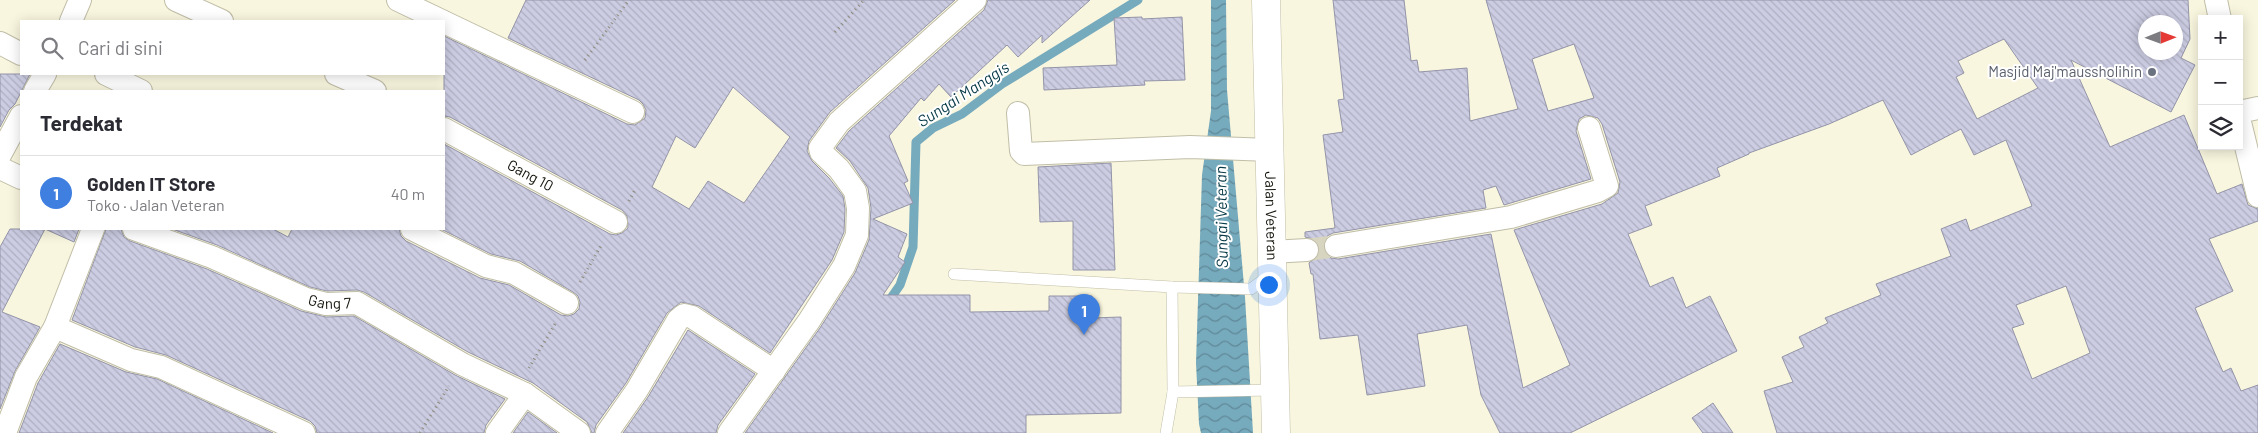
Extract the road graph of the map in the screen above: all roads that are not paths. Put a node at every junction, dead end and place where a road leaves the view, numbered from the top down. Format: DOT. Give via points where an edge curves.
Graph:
graph roads {
  1 [pos="80,0"];
  2 [pos="176,0"];
  3 [pos="398,0"];
  4 [pos="975,0"];
  5 [pos="1266,0"];
  6 [pos="2216,0"];
  7 [pos="2219,15"];
  8 [pos="71,20"];
  9 [pos="220,20"];
  10 [pos="439,20"];
  11 [pos="445,23"];
  12 [pos="0,43"];
  13 [pos="20,53"];
  14 [pos="44,75"];
  15 [pos="108,75"];
  16 [pos="338,75"];
  17 [pos="36,90"];
  18 [pos="139,90"];
  19 [pos="372,90"];
  20 [pos="2258,108"];
  21 [pos="2243,111"];
  22 [pos="633,112"];
  23 [pos="1018,113"];
  24 [pos="20,118"];
  25 [pos="1589,128"];
  26 [pos="445,130"];
  27 [pos="2243,134"];
  28 [pos="1270,150"];
  29 [pos="0,155"];
  30 [pos="0,168"];
  31 [pos="20,178"];
  32 [pos="2258,196"];
  33 [pos="616,222"];
  34 [pos="93,230"];
  35 [pos="137,230"];
  36 [pos="414,230"];
  37 [pos="1336,246"];
  38 [pos="1307,250"];
  39 [pos="1265,272"];
  40 [pos="954,274"];
  41 [pos="1177,288"];
  42 [pos="567,303"];
  43 [pos="55,327"];
  44 [pos="774,371"];
  45 [pos="1275,390"];
  46 [pos="521,392"];
  47 [pos="1173,392"];
  48 [pos="5,433"];
  49 [pos="304,433"];
  50 [pos="497,433"];
  51 [pos="579,433"];
  52 [pos="607,433"];
  53 [pos="729,433"];
  54 [pos="1166,433"];
  55 [pos="1276,433"];
  1 -- 8 [label="street"];
  2 -- 9 [label="street"];
  3 -- 10 [label="street"];
  4 -- 44 [label="street" via="839,122 820,148 820,152 839,169 855,191 857,235 844,266"];
  5 -- 28 [label="main road, Jalan Veteran"];
  6 -- 7 [label="street"];
  11 -- 22 [label="street"];
  12 -- 13 [label="street"];
  14 -- 17 [label="street"];
  15 -- 18 [label="street"];
  16 -- 19 [label="street"];
  20 -- 21 [label="street"];
  23 -- 28 [label="street" via="1021,151 1024,154 1190,147"];
  24 -- 29 [label="street"];
  25 -- 37 [label="street" via="1607,186 1598,191 1511,217"];
  26 -- 33 [label="street, Gang 10"];
  27 -- 32 [label="street"];
  28 -- 39 [label="main road, Jalan Veteran"];
  30 -- 31 [label="street"];
  34 -- 43 [label="street"];
  35 -- 46 [label="street, Gang 7" via="212,257 306,299 326,304 357,303 462,364"];
  36 -- 42 [label="street" via="486,266 514,273"];
  38 -- 39 [label="street"];
  39 -- 41 [label="lane"];
  39 -- 45 [label="main road, Jalan Veteran"];
  40 -- 41 [label="lane"];
  41 -- 47 [label="lane"];
  43 -- 48 [label="street" via="26,377"];
  43 -- 49 [label="street" via="131,360 161,367"];
  44 -- 52 [label="street" via="692,317 684,315"];
  44 -- 53 [label="street"];
  45 -- 47 [label="lane"];
  45 -- 55 [label="main road, Jalan Veteran"];
  46 -- 50 [label="street"];
  46 -- 51 [label="street, Gang 7"];
  47 -- 54 [label="lane"];
}
